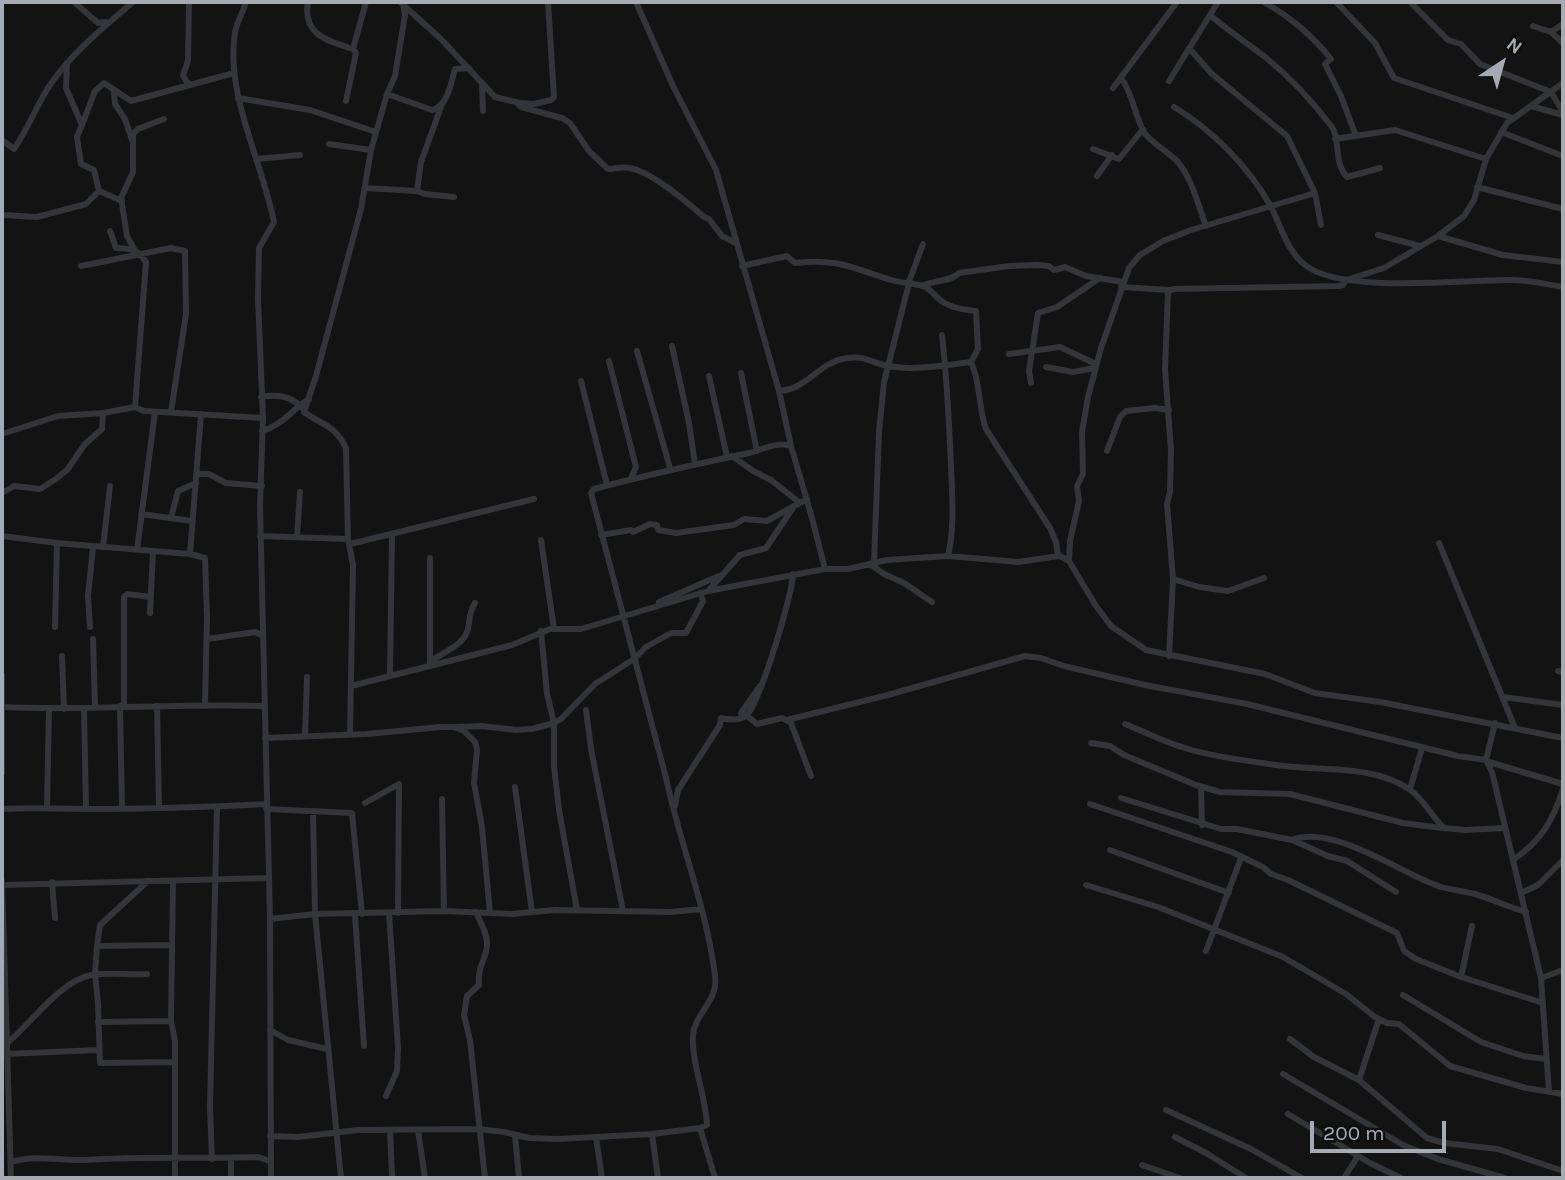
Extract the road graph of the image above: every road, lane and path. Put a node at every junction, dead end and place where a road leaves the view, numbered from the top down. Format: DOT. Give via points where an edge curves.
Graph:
graph roads {
  1 [pos="74,2"];
  2 [pos="134,2"];
  3 [pos="189,2"];
  4 [pos="246,2"];
  5 [pos="308,2"];
  6 [pos="366,2"];
  7 [pos="548,2"];
  8 [pos="636,2"];
  9 [pos="1177,2"];
  10 [pos="1217,2"];
  11 [pos="1264,2"];
  12 [pos="1336,2"];
  13 [pos="1410,2"];
  14 [pos="401,3"];
  15 [pos="1210,15"];
  16 [pos="108,22"];
  17 [pos="1563,24"];
  18 [pos="1533,26"];
  19 [pos="1551,33"];
  20 [pos="1563,43"];
  21 [pos="1189,48"];
  22 [pos="353,49"];
  23 [pos="67,63"];
  24 [pos="469,68"];
  25 [pos="234,73"];
  26 [pos="1121,78"];
  27 [pos="1169,81"];
  28 [pos="1563,83"];
  29 [pos="189,85"];
  30 [pos="482,85"];
  31 [pos="1113,88"];
  32 [pos="114,91"];
  33 [pos="1551,92"];
  34 [pos="387,94"];
  35 [pos="238,98"];
  36 [pos="346,101"];
  37 [pos="517,102"];
  38 [pos="1531,106"];
  39 [pos="441,107"];
  40 [pos="1174,107"];
  41 [pos="483,111"];
  42 [pos="1563,114"];
  43 [pos="1513,118"];
  44 [pos="164,119"];
  45 [pos="82,125"];
  46 [pos="1143,129"];
  47 [pos="376,132"];
  48 [pos="1501,132"];
  49 [pos="1356,136"];
  50 [pos="1335,139"];
  51 [pos="2,141"];
  52 [pos="133,142"];
  53 [pos="329,144"];
  54 [pos="1093,149"];
  55 [pos="371,150"];
  56 [pos="300,155"];
  57 [pos="1112,156"];
  58 [pos="1563,156"];
  59 [pos="256,159"];
  60 [pos="1486,159"];
  61 [pos="1380,168"];
  62 [pos="1097,176"];
  63 [pos="1477,187"];
  64 [pos="365,188"];
  65 [pos="99,191"];
  66 [pos="417,191"];
  67 [pos="1315,193"];
  68 [pos="454,197"];
  69 [pos="122,201"];
  70 [pos="1271,206"];
  71 [pos="1563,209"];
  72 [pos="2,215"];
  73 [pos="1321,225"];
  74 [pos="1206,226"];
  75 [pos="110,231"];
  76 [pos="1378,235"];
  77 [pos="1438,236"];
  78 [pos="736,243"];
  79 [pos="923,244"];
  80 [pos="1420,246"];
  81 [pos="137,251"];
  82 [pos="1563,262"];
  83 [pos="81,266"];
  84 [pos="742,266"];
  85 [pos="1100,278"];
  86 [pos="1346,280"];
  87 [pos="1122,284"];
  88 [pos="909,285"];
  89 [pos="922,286"];
  90 [pos="1563,287"];
  91 [pos="1170,290"];
  92 [pos="942,335"];
  93 [pos="672,346"];
  94 [pos="637,351"];
  95 [pos="1033,351"];
  96 [pos="1009,354"];
  97 [pos="609,361"];
  98 [pos="971,362"];
  99 [pos="888,366"];
  100 [pos="946,366"];
  101 [pos="1096,366"];
  102 [pos="1046,367"];
  103 [pos="741,373"];
  104 [pos="709,376"];
  105 [pos="580,381"];
  106 [pos="1031,383"];
  107 [pos="779,391"];
  108 [pos="261,397"];
  109 [pos="309,399"];
  110 [pos="300,405"];
  111 [pos="135,407"];
  112 [pos="1169,410"];
  113 [pos="155,412"];
  114 [pos="171,412"];
  115 [pos="304,412"];
  116 [pos="103,413"];
  117 [pos="201,414"];
  118 [pos="263,418"];
  119 [pos="262,431"];
  120 [pos="2,434"];
  121 [pos="790,446"];
  122 [pos="1107,451"];
  123 [pos="757,452"];
  124 [pos="730,457"];
  125 [pos="695,464"];
  126 [pos="670,468"];
  127 [pos="197,474"];
  128 [pos="631,478"];
  129 [pos="196,483"];
  130 [pos="607,485"];
  131 [pos="110,486"];
  132 [pos="262,486"];
  133 [pos="300,492"];
  134 [pos="2,493"];
  135 [pos="534,499"];
  136 [pos="808,502"];
  137 [pos="797,504"];
  138 [pos="141,514"];
  139 [pos="172,518"];
  140 [pos="192,521"];
  141 [pos="600,526"];
  142 [pos="618,532"];
  143 [pos="391,534"];
  144 [pos="601,535"];
  145 [pos="2,536"];
  146 [pos="260,536"];
  147 [pos="298,537"];
  148 [pos="541,540"];
  149 [pos="349,541"];
  150 [pos="57,543"];
  151 [pos="1439,543"];
  152 [pos="93,547"];
  153 [pos="103,547"];
  154 [pos="137,550"];
  155 [pos="153,551"];
  156 [pos="190,554"];
  157 [pos="948,556"];
  158 [pos="1059,556"];
  159 [pos="430,558"];
  160 [pos="1069,561"];
  161 [pos="872,564"];
  162 [pos="825,569"];
  163 [pos="803,573"];
  164 [pos="721,575"];
  165 [pos="793,575"];
  166 [pos="1264,578"];
  167 [pos="1173,579"];
  168 [pos="793,583"];
  169 [pos="704,592"];
  170 [pos="151,597"];
  171 [pos="932,602"];
  172 [pos="475,603"];
  173 [pos="653,607"];
  174 [pos="149,613"];
  175 [pos="622,615"];
  176 [pos="55,627"];
  177 [pos="90,627"];
  178 [pos="554,629"];
  179 [pos="541,631"];
  180 [pos="263,636"];
  181 [pos="93,639"];
  182 [pos="207,639"];
  183 [pos="62,656"];
  184 [pos="1169,656"];
  185 [pos="634,659"];
  186 [pos="430,664"];
  187 [pos="2,675"];
  188 [pos="390,675"];
  189 [pos="307,677"];
  190 [pos="351,686"];
  191 [pos="1503,697"];
  192 [pos="205,704"];
  193 [pos="1563,705"];
  194 [pos="122,706"];
  195 [pos="157,706"];
  196 [pos="265,706"];
  197 [pos="2,707"];
  198 [pos="84,708"];
  199 [pos="94,708"];
  200 [pos="49,709"];
  201 [pos="64,709"];
  202 [pos="586,710"];
  203 [pos="744,716"];
  204 [pos="787,720"];
  205 [pos="554,723"];
  206 [pos="1495,723"];
  207 [pos="1125,724"];
  208 [pos="454,727"];
  209 [pos="1515,727"];
  210 [pos="2,732"];
  211 [pos="350,734"];
  212 [pos="305,736"];
  213 [pos="265,738"];
  214 [pos="1563,738"];
  215 [pos="1091,743"];
  216 [pos="1422,748"];
  217 [pos="1487,761"];
  218 [pos="2,773"];
  219 [pos="811,776"];
  220 [pos="515,787"];
  221 [pos="1201,787"];
  222 [pos="1563,787"];
  223 [pos="1410,789"];
  224 [pos="1121,798"];
  225 [pos="442,799"];
  226 [pos="365,803"];
  227 [pos="1090,804"];
  228 [pos="47,807"];
  229 [pos="159,807"];
  230 [pos="217,807"];
  231 [pos="266,807"];
  232 [pos="122,808"];
  233 [pos="2,809"];
  234 [pos="86,809"];
  235 [pos="313,811"];
  236 [pos="674,815"];
  237 [pos="1202,824"];
  238 [pos="1444,828"];
  239 [pos="1505,828"];
  240 [pos="1292,840"];
  241 [pos="1110,850"];
  242 [pos="1241,858"];
  243 [pos="1513,860"];
  244 [pos="1563,860"];
  245 [pos="216,878"];
  246 [pos="267,878"];
  247 [pos="148,881"];
  248 [pos="173,881"];
  249 [pos="52,882"];
  250 [pos="2,883"];
  251 [pos="1086,885"];
  252 [pos="1396,892"];
  253 [pos="1521,892"];
  254 [pos="1229,893"];
  255 [pos="701,909"];
  256 [pos="578,910"];
  257 [pos="444,911"];
  258 [pos="623,911"];
  259 [pos="475,912"];
  260 [pos="533,912"];
  261 [pos="1526,912"];
  262 [pos="389,913"];
  263 [pos="398,913"];
  264 [pos="490,913"];
  265 [pos="315,914"];
  266 [pos="358,914"];
  267 [pos="55,918"];
  268 [pos="270,919"];
  269 [pos="1472,926"];
  270 [pos="1214,929"];
  271 [pos="172,945"];
  272 [pos="97,946"];
  273 [pos="1206,951"];
  274 [pos="1563,970"];
  275 [pos="95,974"];
  276 [pos="147,974"];
  277 [pos="1461,977"];
  278 [pos="1541,978"];
  279 [pos="1403,995"];
  280 [pos="1544,1003"];
  281 [pos="4,1017"];
  282 [pos="1379,1019"];
  283 [pos="171,1021"];
  284 [pos="98,1022"];
  285 [pos="270,1030"];
  286 [pos="1290,1039"];
  287 [pos="6,1044"];
  288 [pos="364,1046"];
  289 [pos="327,1049"];
  290 [pos="98,1050"];
  291 [pos="6,1054"];
  292 [pos="1546,1059"];
  293 [pos="175,1062"];
  294 [pos="1283,1074"];
  295 [pos="1359,1080"];
  296 [pos="1549,1092"];
  297 [pos="1563,1094"];
  298 [pos="386,1096"];
  299 [pos="1166,1110"];
  300 [pos="1288,1114"];
  301 [pos="700,1128"];
  302 [pos="478,1129"];
  303 [pos="390,1130"];
  304 [pos="418,1130"];
  305 [pos="336,1131"];
  306 [pos="652,1134"];
  307 [pos="514,1135"];
  308 [pos="270,1136"];
  309 [pos="596,1137"];
  310 [pos="1174,1137"];
  311 [pos="271,1146"];
  312 [pos="174,1156"];
  313 [pos="1357,1156"];
  314 [pos="258,1157"];
  315 [pos="212,1158"];
  316 [pos="231,1158"];
  317 [pos="270,1161"];
  318 [pos="11,1163"];
  319 [pos="1142,1165"];
  320 [pos="1563,1171"];
  321 [pos="392,1176"];
  322 [pos="11,1178"];
  323 [pos="175,1178"];
  324 [pos="231,1178"];
  325 [pos="271,1178"];
  326 [pos="341,1178"];
  327 [pos="425,1178"];
  328 [pos="485,1178"];
  329 [pos="519,1178"];
  330 [pos="602,1178"];
  331 [pos="658,1178"];
  332 [pos="715,1178"];
  333 [pos="1180,1178"];
  334 [pos="1246,1178"];
  335 [pos="1301,1178"];
  336 [pos="1343,1178"];
  337 [pos="1401,1178"];
  338 [pos="1506,1178"];
  1 -- 16 [label="street" via="98,23"];
  2 -- 16 [label="street"];
  3 -- 29 [label="street" via="188,60 183,76"];
  4 -- 25 [label="street" via="235,35"];
  5 -- 22 [label="street" via="308,18 319,37"];
  6 -- 22 [label="street"];
  7 -- 37 [label="street" via="554,97 534,104"];
  8 -- 78 [label="street" via="716,170"];
  9 -- 26 [label="street"];
  10 -- 15 [label="street"];
  11 -- 49 [label="street" via="1292,19 1331,59 1325,64"];
  12 -- 43 [label="street" via="1375,43 1394,78"];
  13 -- 33 [label="street" via="1480,64"];
  14 -- 24 [label="street"];
  14 -- 34 [label="street" via="405,15 396,76"];
  15 -- 21 [label="street"];
  15 -- 50 [label="street" via="1291,81 1321,112 1336,133"];
  16 -- 23 [label="street"];
  17 -- 19 [label="street"];
  18 -- 19 [label="street"];
  19 -- 20 [label="street"];
  21 -- 27 [label="street"];
  21 -- 67 [label="street" via="1211,73 1287,136"];
  22 -- 36 [label="street" via="356,53"];
  23 -- 45 [label="street" via="66,88"];
  23 -- 51 [label="street" via="14,149"];
  24 -- 30 [label="street"];
  24 -- 39 [label="street" via="455,69"];
  25 -- 29 [label="street"];
  25 -- 35 [label="street"];
  26 -- 31 [label="street"];
  26 -- 46 [label="street" via="1130,89"];
  28 -- 33 [label="street"];
  29 -- 32 [label="street" via="131,101"];
  30 -- 37 [label="street" via="495,97"];
  30 -- 41 [label="street"];
  32 -- 45 [label="street" via="107,83 100,85"];
  32 -- 52 [label="street" via="115,104"];
  33 -- 38 [label="street"];
  33 -- 42 [label="street"];
  34 -- 39 [label="street" via="432,110"];
  34 -- 47 [label="street"];
  35 -- 47 [label="street" via="310,110"];
  35 -- 59 [label="street"];
  37 -- 78 [label="street" via="570,122 608,169 631,168 658,181"];
  38 -- 42 [label="street"];
  38 -- 43 [label="street"];
  39 -- 66 [label="street" via="421,162"];
  40 -- 70 [label="street" via="1191,117 1240,164"];
  43 -- 48 [label="street"];
  44 -- 52 [label="street" via="136,131"];
  45 -- 65 [label="street" via="77,137 81,164 94,170"];
  46 -- 57 [label="street" via="1121,158"];
  46 -- 74 [label="street" via="1180,166"];
  47 -- 55 [label="street"];
  48 -- 58 [label="street"];
  48 -- 60 [label="street"];
  49 -- 50 [label="street"];
  49 -- 60 [label="street" via="1395,130"];
  50 -- 61 [label="street" via="1347,177"];
  52 -- 69 [label="street" via="133,172"];
  53 -- 55 [label="street"];
  54 -- 57 [label="street"];
  55 -- 64 [label="street"];
  56 -- 59 [label="street"];
  57 -- 62 [label="street"];
  59 -- 108 [label="street" via="274,222 259,248"];
  60 -- 63 [label="street"];
  63 -- 71 [label="street"];
  63 -- 77 [label="street" via="1464,216"];
  64 -- 66 [label="street"];
  64 -- 109 [label="street"];
  65 -- 69 [label="street"];
  65 -- 72 [label="street" via="86,204 37,217"];
  66 -- 68 [label="street"];
  67 -- 70 [label="street"];
  67 -- 73 [label="street"];
  69 -- 81 [label="street" via="127,236"];
  70 -- 74 [label="street"];
  70 -- 86 [label="street" via="1299,260 1315,272"];
  74 -- 87 [label="street" via="1146,250 1134,260"];
  75 -- 81 [label="street" via="116,248"];
  76 -- 80 [label="street"];
  77 -- 80 [label="street"];
  77 -- 82 [label="street" via="1503,255"];
  78 -- 84 [label="street"];
  79 -- 88 [label="street"];
  80 -- 86 [label="street" via="1384,268"];
  81 -- 83 [label="street"];
  81 -- 111 [label="street" via="146,261"];
  81 -- 114 [label="street" via="185,251 186,313"];
  84 -- 88 [label="street" via="787,256 796,263 828,260"];
  84 -- 107 [label="street"];
  85 -- 87 [label="street"];
  85 -- 89 [label="street" via="1063,267 1009,266 959,273"];
  85 -- 95 [label="street" via="1058,307 1038,313"];
  86 -- 90 [label="street" via="1514,280"];
  86 -- 91 [label="street" via="1338,286"];
  87 -- 91 [label="street"];
  87 -- 101 [label="street"];
  88 -- 89 [label="street"];
  88 -- 99 [label="street"];
  89 -- 98 [label="street" via="943,302 976,311 978,349"];
  91 -- 112 [label="street"];
  92 -- 100 [label="street"];
  93 -- 125 [label="street"];
  94 -- 126 [label="street"];
  95 -- 96 [label="street"];
  95 -- 101 [label="street" via="1060,347"];
  95 -- 106 [label="street" via="1028,371"];
  97 -- 128 [label="street" via="636,467"];
  98 -- 100 [label="street"];
  98 -- 158 [label="street" via="986,429 1051,527"];
  99 -- 100 [label="street"];
  99 -- 107 [label="street" via="866,358 847,358 822,368 792,391"];
  99 -- 161 [label="street" via="880,409"];
  100 -- 157 [label="street" via="952,505"];
  101 -- 102 [label="street" via="1072,372"];
  101 -- 160 [label="street" via="1082,432 1083,474 1077,486 1079,501"];
  103 -- 123 [label="street"];
  104 -- 124 [label="street"];
  105 -- 130 [label="street"];
  107 -- 121 [label="street"];
  108 -- 110 [label="street" via="279,396"];
  108 -- 118 [label="street"];
  109 -- 110 [label="street"];
  109 -- 115 [label="street"];
  110 -- 115 [label="street"];
  110 -- 119 [label="street" via="286,420"];
  111 -- 113 [label="street"];
  111 -- 116 [label="street"];
  112 -- 122 [label="street" via="1126,411"];
  112 -- 167 [label="street" via="1167,504"];
  113 -- 114 [label="street"];
  113 -- 138 [label="street"];
  114 -- 117 [label="street"];
  115 -- 149 [label="street" via="331,426 346,447"];
  116 -- 120 [label="street" via="49,418"];
  116 -- 134 [label="street" via="102,429 82,446 64,474 40,489 14,486"];
  117 -- 118 [label="street"];
  117 -- 127 [label="street"];
  118 -- 119 [label="street"];
  119 -- 132 [label="street"];
  121 -- 123 [label="street" via="779,444"];
  121 -- 136 [label="street"];
  123 -- 124 [label="street"];
  124 -- 125 [label="street"];
  124 -- 137 [label="street" via="771,480"];
  125 -- 126 [label="street"];
  126 -- 128 [label="street"];
  127 -- 129 [label="street"];
  127 -- 132 [label="street" via="209,474 226,483"];
  128 -- 130 [label="street"];
  129 -- 139 [label="street" via="178,491"];
  129 -- 140 [label="street"];
  130 -- 141 [label="street" via="591,493"];
  131 -- 153 [label="street"];
  132 -- 146 [label="street"];
  133 -- 147 [label="street"];
  135 -- 143 [label="street"];
  136 -- 137 [label="street"];
  136 -- 162 [label="street"];
  137 -- 142 [label="street" via="770,520 744,519 734,525 673,533 650,524 633,532"];
  137 -- 164 [label="street" via="766,548 740,555"];
  138 -- 139 [label="street"];
  138 -- 154 [label="street"];
  139 -- 140 [label="street"];
  140 -- 156 [label="street"];
  141 -- 142 [label="street"];
  141 -- 144 [label="street"];
  142 -- 144 [label="street"];
  143 -- 149 [label="street"];
  143 -- 188 [label="street"];
  144 -- 175 [label="street"];
  145 -- 150 [label="street"];
  146 -- 147 [label="street"];
  146 -- 180 [label="street"];
  147 -- 149 [label="street"];
  148 -- 178 [label="street"];
  149 -- 190 [label="street" via="353,565"];
  150 -- 152 [label="street"];
  150 -- 176 [label="street"];
  151 -- 191 [label="street"];
  152 -- 153 [label="street"];
  152 -- 177 [label="street"];
  153 -- 154 [label="street"];
  154 -- 155 [label="street"];
  155 -- 156 [label="street"];
  155 -- 170 [label="street"];
  156 -- 182 [label="street" via="206,559"];
  157 -- 158 [label="street" via="1018,562"];
  157 -- 161 [label="street"];
  158 -- 160 [label="street"];
  159 -- 186 [label="street"];
  160 -- 184 [label="street" via="1111,626 1146,650"];
  161 -- 162 [label="street"];
  161 -- 171 [label="street"];
  162 -- 163 [label="street"];
  163 -- 165 [label="street"];
  163 -- 168 [label="street"];
  164 -- 169 [label="street"];
  164 -- 173 [label="street"];
  165 -- 168 [label="street"];
  165 -- 169 [label="street"];
  166 -- 167 [label="street" via="1228,591"];
  167 -- 184 [label="street"];
  168 -- 203 [label="street" via="757,700"];
  169 -- 173 [label="street"];
  169 -- 185 [label="street" via="686,633 671,633"];
  170 -- 174 [label="street"];
  170 -- 194 [label="street" via="124,597"];
  172 -- 186 [label="street" via="465,637"];
  173 -- 175 [label="street"];
  175 -- 178 [label="street" via="575,631"];
  175 -- 185 [label="street"];
  178 -- 179 [label="street"];
  179 -- 186 [label="street" via="512,645"];
  179 -- 205 [label="street"];
  180 -- 182 [label="street" via="255,632"];
  180 -- 196 [label="street"];
  181 -- 199 [label="street"];
  182 -- 192 [label="street"];
  183 -- 201 [label="street"];
  184 -- 206 [label="street" via="1265,674 1315,693"];
  185 -- 205 [label="street" via="595,684"];
  185 -- 236 [label="street"];
  186 -- 188 [label="street"];
  187 -- 197 [label="street"];
  188 -- 190 [label="street"];
  189 -- 212 [label="street"];
  190 -- 211 [label="street"];
  191 -- 193 [label="street"];
  191 -- 209 [label="street"];
  192 -- 195 [label="street"];
  192 -- 196 [label="street"];
  194 -- 195 [label="street"];
  194 -- 199 [label="street"];
  194 -- 232 [label="street"];
  195 -- 229 [label="street"];
  196 -- 213 [label="street"];
  197 -- 200 [label="street"];
  197 -- 210 [label="street"];
  198 -- 199 [label="street"];
  198 -- 201 [label="street"];
  198 -- 234 [label="street"];
  200 -- 201 [label="street"];
  200 -- 228 [label="street"];
  202 -- 258 [label="street"];
  203 -- 204 [label="street" via="757,724"];
  203 -- 236 [label="street" via="721,718 676,796"];
  204 -- 216 [label="street" via="1024,656"];
  204 -- 219 [label="street"];
  205 -- 208 [label="street" via="516,730"];
  205 -- 256 [label="street" via="559,810"];
  206 -- 209 [label="street"];
  206 -- 217 [label="street"];
  207 -- 223 [label="street" via="1197,751 1381,776"];
  208 -- 211 [label="street"];
  208 -- 264 [label="street" via="470,736 477,750 474,783"];
  209 -- 214 [label="street"];
  210 -- 218 [label="street"];
  211 -- 212 [label="street"];
  212 -- 213 [label="street"];
  213 -- 231 [label="street"];
  215 -- 221 [label="street" via="1110,746"];
  216 -- 217 [label="street"];
  216 -- 223 [label="street"];
  217 -- 222 [label="street"];
  217 -- 239 [label="street"];
  220 -- 260 [label="street"];
  221 -- 237 [label="street"];
  221 -- 238 [label="street" via="1236,794 1290,794 1403,823"];
  222 -- 243 [label="street" via="1547,830"];
  223 -- 238 [label="street"];
  224 -- 237 [label="street"];
  225 -- 257 [label="street"];
  226 -- 263 [label="street" via="399,784"];
  227 -- 242 [label="street"];
  228 -- 233 [label="street"];
  228 -- 234 [label="street"];
  229 -- 230 [label="street"];
  229 -- 232 [label="street"];
  230 -- 231 [label="street"];
  230 -- 245 [label="street"];
  231 -- 235 [label="street"];
  231 -- 246 [label="street"];
  232 -- 234 [label="street"];
  235 -- 265 [label="street"];
  235 -- 266 [label="street" via="352,813"];
  236 -- 255 [label="street"];
  237 -- 240 [label="street"];
  238 -- 239 [label="street"];
  239 -- 243 [label="street"];
  240 -- 252 [label="street" via="1347,862"];
  240 -- 261 [label="street" via="1320,836 1434,884"];
  241 -- 254 [label="street"];
  242 -- 254 [label="street"];
  242 -- 277 [label="street" via="1397,933 1408,955"];
  243 -- 253 [label="street"];
  244 -- 253 [label="street" via="1538,885"];
  245 -- 246 [label="street"];
  245 -- 248 [label="street"];
  245 -- 315 [label="street"];
  246 -- 268 [label="street"];
  247 -- 248 [label="street"];
  247 -- 249 [label="street"];
  247 -- 272 [label="street" via="100,925"];
  248 -- 271 [label="street"];
  249 -- 250 [label="street"];
  249 -- 267 [label="street"];
  250 -- 281 [label="street"];
  251 -- 270 [label="street"];
  253 -- 261 [label="street"];
  254 -- 270 [label="street"];
  255 -- 258 [label="street"];
  255 -- 301 [label="street" via="716,980 712,999 693,1035 707,1124"];
  256 -- 258 [label="street"];
  256 -- 260 [label="street"];
  257 -- 259 [label="street"];
  257 -- 263 [label="street"];
  259 -- 264 [label="street"];
  259 -- 302 [label="street" via="488,947 481,960 480,985 467,996 464,1015"];
  260 -- 264 [label="street"];
  261 -- 278 [label="street"];
  262 -- 263 [label="street"];
  262 -- 266 [label="street"];
  262 -- 298 [label="street" via="398,1048 397,1071"];
  265 -- 266 [label="street"];
  265 -- 268 [label="street"];
  265 -- 289 [label="street"];
  266 -- 288 [label="street"];
  268 -- 285 [label="street"];
  269 -- 277 [label="street"];
  270 -- 273 [label="street"];
  270 -- 282 [label="street" via="1283,957"];
  271 -- 272 [label="street"];
  271 -- 283 [label="street"];
  272 -- 275 [label="street"];
  274 -- 278 [label="street"];
  275 -- 276 [label="street"];
  275 -- 284 [label="street"];
  275 -- 287 [label="street" via="60,992"];
  277 -- 280 [label="street"];
  278 -- 280 [label="street"];
  279 -- 292 [label="street" via="1481,1042"];
  280 -- 292 [label="street"];
  281 -- 287 [label="street"];
  282 -- 295 [label="street"];
  282 -- 296 [label="street" via="1399,1024 1450,1066"];
  283 -- 284 [label="street"];
  283 -- 293 [label="street"];
  284 -- 290 [label="street"];
  285 -- 289 [label="street" via="288,1040"];
  285 -- 308 [label="street"];
  286 -- 295 [label="street"];
  287 -- 291 [label="street"];
  289 -- 305 [label="street"];
  290 -- 291 [label="street"];
  290 -- 293 [label="street" via="102,1064"];
  291 -- 318 [label="street"];
  292 -- 296 [label="street"];
  293 -- 312 [label="street"];
  294 -- 338 [label="street" via="1403,1145"];
  295 -- 320 [label="street" via="1427,1138 1498,1149"];
  296 -- 297 [label="street"];
  299 -- 335 [label="street"];
  300 -- 313 [label="street"];
  301 -- 306 [label="street"];
  301 -- 332 [label="street"];
  302 -- 304 [label="street"];
  302 -- 307 [label="street"];
  302 -- 328 [label="street"];
  303 -- 304 [label="street"];
  303 -- 305 [label="street"];
  303 -- 321 [label="street"];
  304 -- 327 [label="street"];
  305 -- 308 [label="street"];
  305 -- 326 [label="street"];
  306 -- 309 [label="street"];
  306 -- 331 [label="street"];
  307 -- 309 [label="street"];
  307 -- 329 [label="street"];
  308 -- 311 [label="street"];
  309 -- 330 [label="street"];
  310 -- 334 [label="street"];
  311 -- 314 [label="street"];
  311 -- 317 [label="street"];
  312 -- 315 [label="street"];
  312 -- 318 [label="street" via="34,1157"];
  312 -- 323 [label="street"];
  313 -- 336 [label="street"];
  313 -- 337 [label="street"];
  314 -- 316 [label="street"];
  314 -- 317 [label="street"];
  315 -- 316 [label="street"];
  316 -- 324 [label="street"];
  317 -- 325 [label="street"];
  318 -- 322 [label="street"];
  319 -- 333 [label="street"];
}
